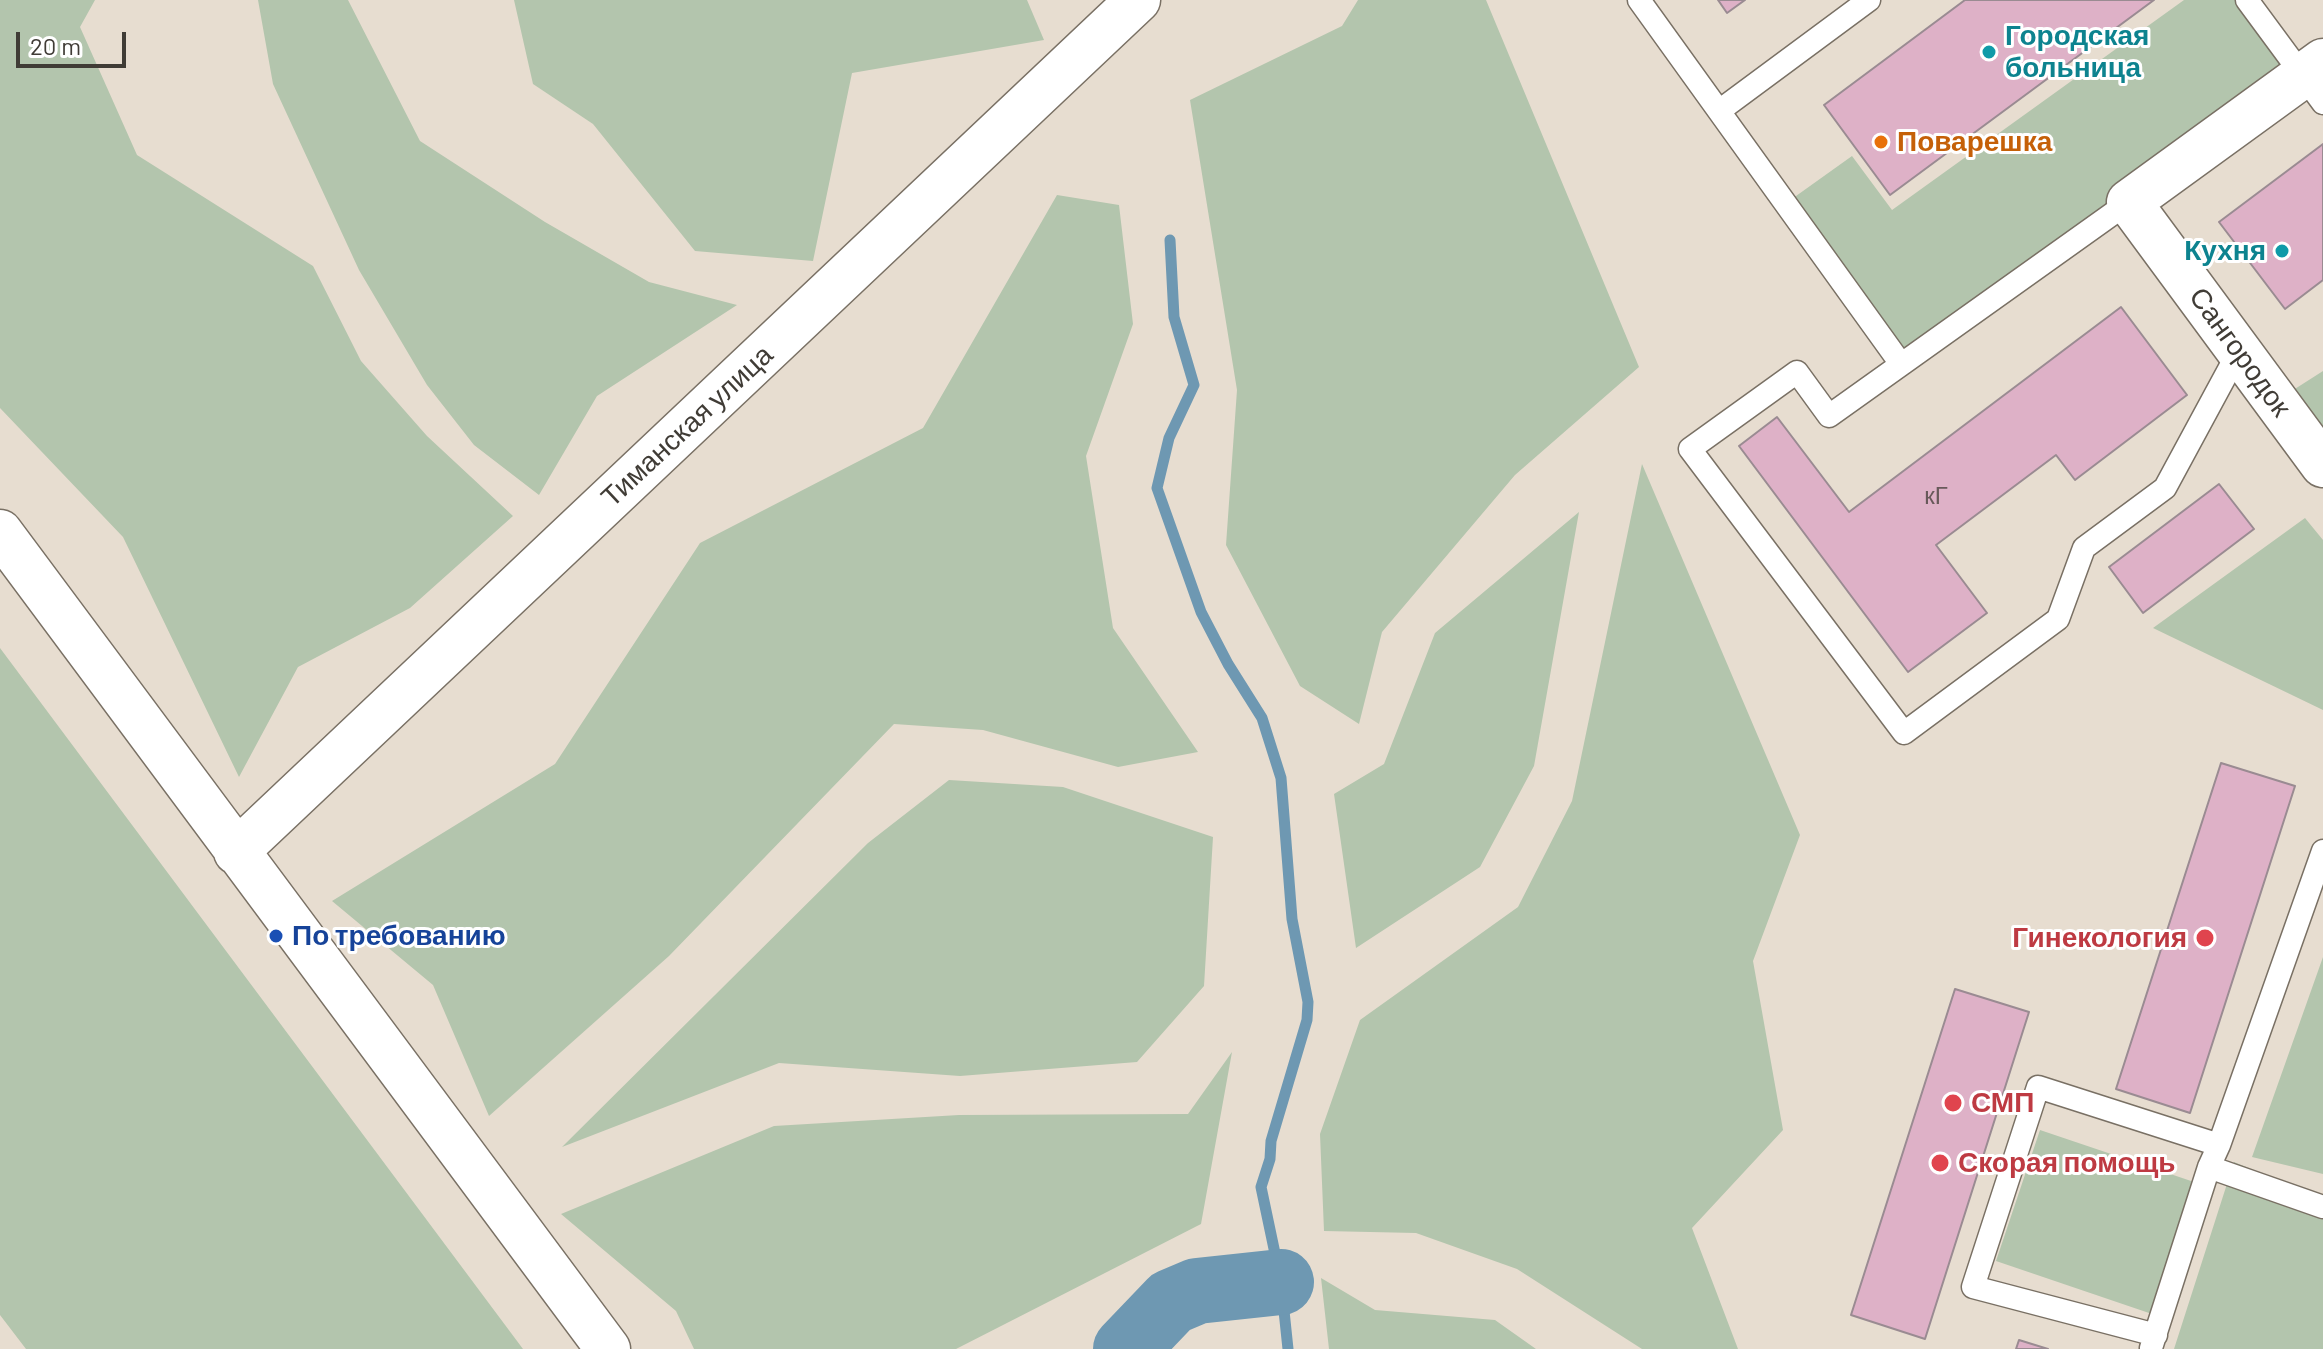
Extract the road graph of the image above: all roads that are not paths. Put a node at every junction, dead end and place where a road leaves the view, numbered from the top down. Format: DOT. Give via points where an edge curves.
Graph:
graph roads {
  1 [pos="1138,0"];
  2 [pos="1639,0"];
  3 [pos="1869,0"];
  4 [pos="2247,0"];
  5 [pos="2316,80"];
  6 [pos="1719,111"];
  7 [pos="2129,202"];
  8 [pos="2239,351"];
  9 [pos="1901,364"];
  10 [pos="2323,465"];
  11 [pos="0,532"];
  12 [pos="2323,851"];
  13 [pos="236,852"];
  14 [pos="2219,1145"];
  15 [pos="2209,1167"];
  16 [pos="2323,1207"];
  17 [pos="2154,1342"];
  18 [pos="608,1349"];
  1 -- 13 [label="street, Тиманская улица"];
  2 -- 6 [label="lane"];
  3 -- 6 [label="lane"];
  4 -- 5 [label="lane"];
  5 -- 7 [label="street"];
  6 -- 9 [label="lane"];
  7 -- 8 [label="street, Сангородок"];
  7 -- 9 [label="lane"];
  8 -- 9 [label="lane" via="2165,488 2084,548 2058,619 1904,733 1690,449 1797,372 1829,416"];
  8 -- 10 [label="street, Сангородок"];
  11 -- 13 [label="street"];
  12 -- 14 [label="lane"];
  13 -- 18 [label="street"];
  14 -- 15 [label="lane"];
  14 -- 17 [label="lane" via="2038,1087 1973,1287"];
  15 -- 16 [label="lane"];
  15 -- 17 [label="lane"];
}
